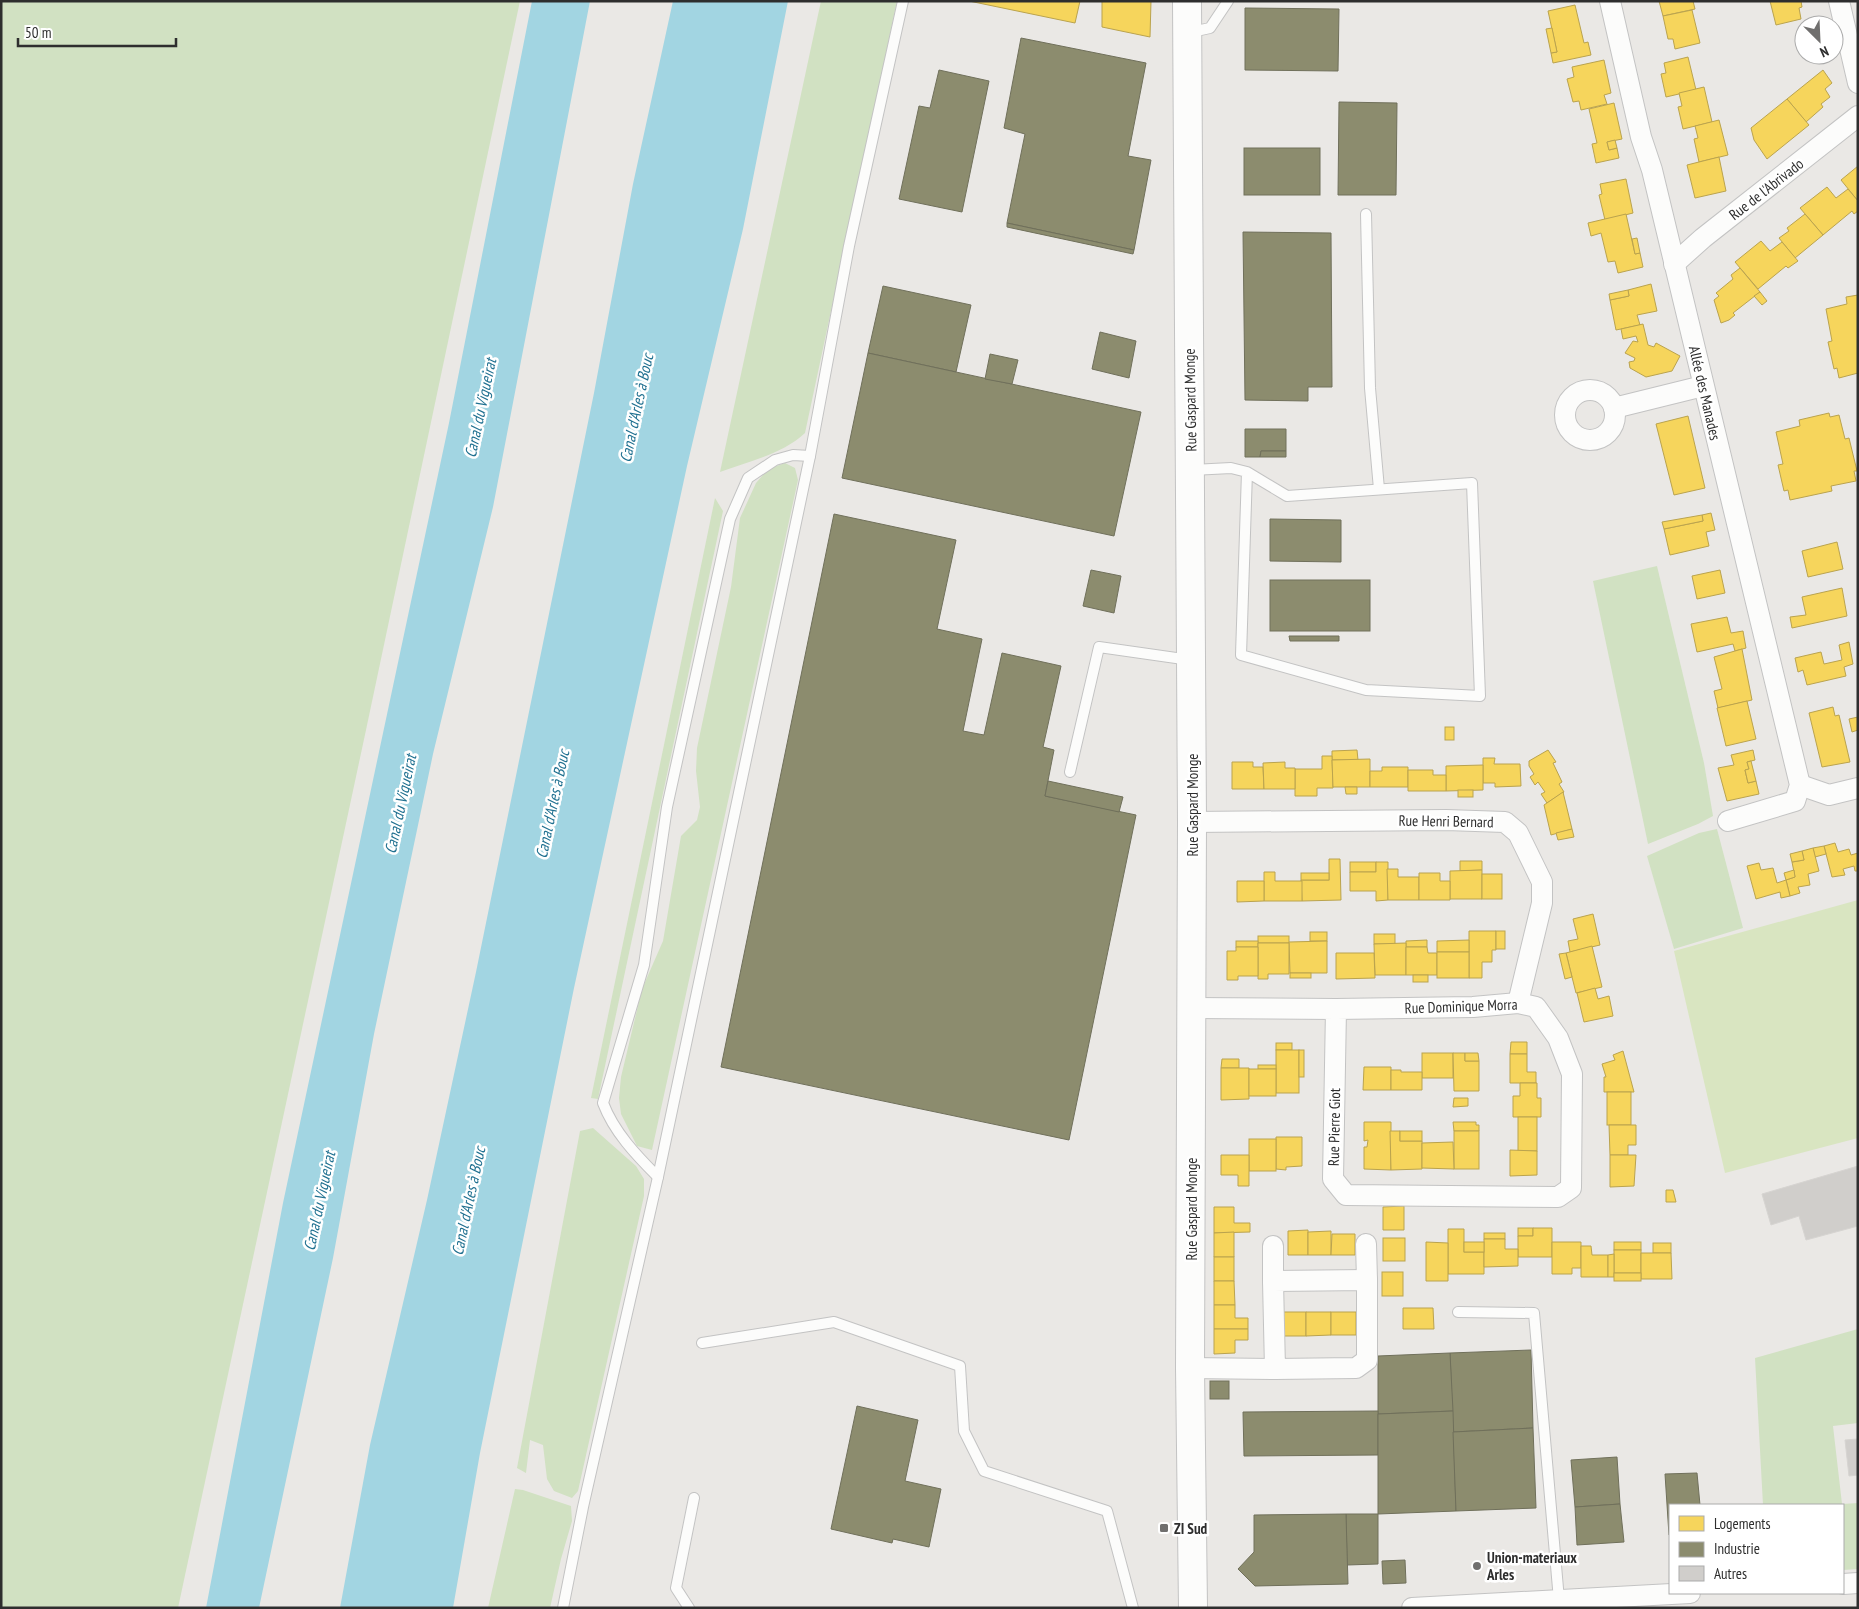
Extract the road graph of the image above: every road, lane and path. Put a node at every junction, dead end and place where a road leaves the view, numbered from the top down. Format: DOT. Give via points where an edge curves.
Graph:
graph roads {
  1 [pos="903,1"];
  2 [pos="1187,1"];
  3 [pos="1228,1"];
  4 [pos="1610,1"];
  5 [pos="1846,10"];
  6 [pos="1186,33"];
  7 [pos="1858,83"];
  8 [pos="1858,116"];
  9 [pos="1366,214"];
  10 [pos="1674,264"];
  11 [pos="1703,386"];
  12 [pos="1614,408"];
  13 [pos="810,456"];
  14 [pos="1191,470"];
  15 [pos="1247,472"];
  16 [pos="1379,489"];
  17 [pos="1191,660"];
  18 [pos="1070,772"];
  19 [pos="1800,785"];
  20 [pos="1858,788"];
  21 [pos="1728,821"];
  22 [pos="1192,822"];
  23 [pos="1518,1004"];
  24 [pos="1192,1008"];
  25 [pos="1336,1009"];
  26 [pos="658,1177"];
  27 [pos="1564,1192"];
  28 [pos="1366,1244"];
  29 [pos="1273,1246"];
  30 [pos="1367,1280"];
  31 [pos="1273,1281"];
  32 [pos="1458,1312"];
  33 [pos="702,1343"];
  34 [pos="1190,1368"];
  35 [pos="1275,1369"];
  36 [pos="694,1498"];
  37 [pos="1858,1583"];
  38 [pos="1844,1584"];
  39 [pos="1679,1594"];
  40 [pos="1559,1600"];
  41 [pos="1582,1603"];
  42 [pos="563,1608"];
  43 [pos="689,1608"];
  44 [pos="1133,1608"];
  45 [pos="1194,1608"];
  46 [pos="1412,1608"];
  1 -- 13 [label="lane" via="849,246"];
  2 -- 6 [label="street, Rue Gaspard Monge"];
  3 -- 6 [label="lane" via="1210,28"];
  4 -- 10 [label="street, Allée des Manades"];
  5 -- 7 [label="street"];
  6 -- 14 [label="street, Rue Gaspard Monge"];
  8 -- 10 [label="street, Rue de l'Abrivado"];
  9 -- 16 [label="lane" via="1370,388"];
  10 -- 11 [label="street, Allée des Manades"];
  11 -- 12 [label="street"];
  11 -- 19 [label="street, Allée des Manades"];
  13 -- 26 [label="lane"];
  13 -- 26 [label="lane" via="794,455 775,460 748,478 730,519 667,807 644,965 603,1103 609,1119 639,1159"];
  14 -- 15 [label="lane" via="1230,468"];
  14 -- 17 [label="street, Rue Gaspard Monge"];
  15 -- 16 [label="lane" via="1287,496"];
  15 -- 16 [label="lane" via="1241,655 1366,690 1480,696 1472,483"];
  17 -- 18 [label="lane" via="1099,647"];
  17 -- 22 [label="street, Rue Gaspard Monge"];
  19 -- 20 [label="street" via="1829,795"];
  19 -- 21 [label="street" via="1795,801"];
  22 -- 23 [label="street, Rue Henri Bernard" via="1504,822 1518,833 1542,882 1542,903"];
  22 -- 24 [label="street, Rue Gaspard Monge"];
  23 -- 25 [label="street, Rue Dominique Morra"];
  23 -- 27 [label="street, Rue Dominique Morra" via="1536,1006 1558,1038 1572,1074 1571,1188"];
  24 -- 25 [label="street"];
  24 -- 34 [label="street, Rue Gaspard Monge"];
  25 -- 27 [label="street, Rue Pierre Giot" via="1333,1179 1346,1195 1558,1197"];
  26 -- 42 [label="lane"];
  28 -- 30 [label="street"];
  29 -- 31 [label="street"];
  30 -- 31 [label="street"];
  30 -- 35 [label="street" via="1367,1360 1356,1368"];
  31 -- 35 [label="street"];
  32 -- 40 [label="lane" via="1534,1313"];
  33 -- 44 [label="lane" via="834,1322 960,1366 964,1431 984,1472 1107,1511"];
  34 -- 35 [label="street"];
  34 -- 45 [label="street, Rue Gaspard Monge"];
  36 -- 43 [label="lane" via="676,1588"];
  37 -- 38 [label="street"];
  39 -- 41 [label="street"];
  40 -- 41 [label="street"];
  40 -- 46 [label="street"];
}
